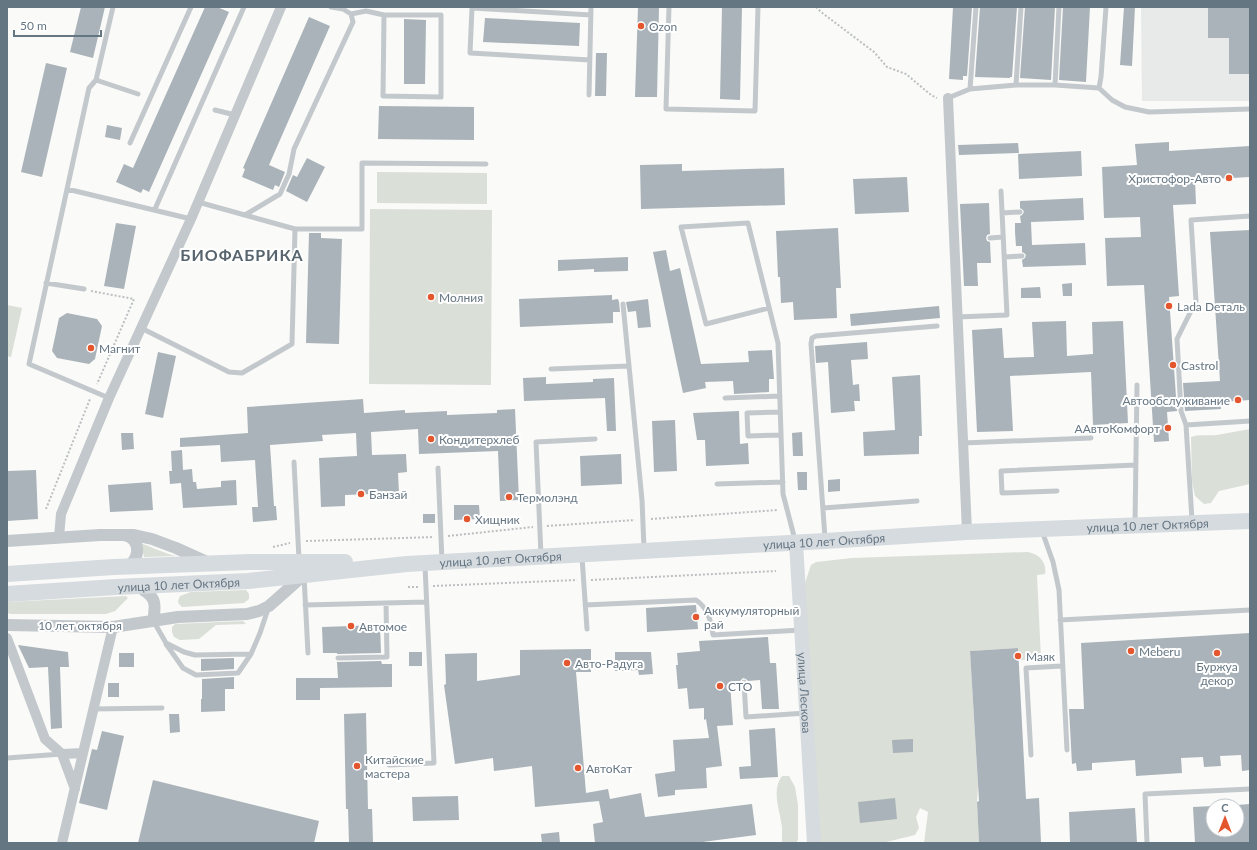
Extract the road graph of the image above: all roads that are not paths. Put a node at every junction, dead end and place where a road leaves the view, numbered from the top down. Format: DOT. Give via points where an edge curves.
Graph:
graph roads {
  1 [pos="113,7"];
  2 [pos="191,7"];
  3 [pos="244,7"];
  4 [pos="281,7"];
  5 [pos="331,7"];
  6 [pos="591,7"];
  7 [pos="669,7"];
  8 [pos="758,7"];
  9 [pos="976,7"];
  10 [pos="1021,7"];
  11 [pos="1059,7"];
  12 [pos="1106,7"];
  13 [pos="351,14"];
  14 [pos="384,15"];
  15 [pos="591,15"];
  16 [pos="590,60"];
  17 [pos="96,80"];
  18 [pos="1016,85"];
  19 [pos="1055,85"];
  20 [pos="970,88"];
  21 [pos="1099,88"];
  22 [pos="138,94"];
  23 [pos="589,95"];
  24 [pos="948,101"];
  25 [pos="1250,109"];
  26 [pos="215,110"];
  27 [pos="235,115"];
  28 [pos="130,144"];
  29 [pos="486,164"];
  30 [pos="67,189"];
  31 [pos="1001,191"];
  32 [pos="198,202"];
  33 [pos="155,209"];
  34 [pos="1020,212"];
  35 [pos="1002,213"];
  36 [pos="245,215"];
  37 [pos="1250,216"];
  38 [pos="191,219"];
  39 [pos="295,229"];
  40 [pos="1003,237"];
  41 [pos="990,238"];
  42 [pos="1022,256"];
  43 [pos="1004,257"];
  44 [pos="46,283"];
  45 [pos="84,289"];
  46 [pos="623,304"];
  47 [pos="770,308"];
  48 [pos="957,317"];
  49 [pos="937,326"];
  50 [pos="141,328"];
  51 [pos="629,366"];
  52 [pos="551,369"];
  53 [pos="1137,385"];
  54 [pos="780,396"];
  55 [pos="109,398"];
  56 [pos="725,398"];
  57 [pos="780,412"];
  58 [pos="1250,421"];
  59 [pos="1186,425"];
  60 [pos="781,435"];
  61 [pos="1091,438"];
  62 [pos="595,439"];
  63 [pos="963,443"];
  64 [pos="294,462"];
  65 [pos="1136,465"];
  66 [pos="438,468"];
  67 [pos="783,482"];
  68 [pos="717,484"];
  69 [pos="1057,491"];
  70 [pos="917,502"];
  71 [pos="822,508"];
  72 [pos="1250,521"];
  73 [pos="1192,523"];
  74 [pos="1135,526"];
  75 [pos="1042,530"];
  76 [pos="967,532"];
  77 [pos="121,535"];
  78 [pos="59,537"];
  79 [pos="7,541"];
  80 [pos="825,541"];
  81 [pos="796,543"];
  82 [pos="644,551"];
  83 [pos="582,554"];
  84 [pos="541,556"];
  85 [pos="442,562"];
  86 [pos="424,563"];
  87 [pos="210,564"];
  88 [pos="122,567"];
  89 [pos="301,569"];
  90 [pos="7,574"];
  91 [pos="137,586"];
  92 [pos="7,594"];
  93 [pos="426,602"];
  94 [pos="386,603"];
  95 [pos="305,605"];
  96 [pos="585,605"];
  97 [pos="269,606"];
  98 [pos="1250,610"];
  99 [pos="1060,620"];
  100 [pos="153,621"];
  101 [pos="7,625"];
  102 [pos="113,627"];
  103 [pos="587,629"];
  104 [pos="801,630"];
  105 [pos="7,638"];
  106 [pos="166,643"];
  107 [pos="308,653"];
  108 [pos="251,654"];
  109 [pos="338,658"];
  110 [pos="1062,666"];
  111 [pos="744,682"];
  112 [pos="93,708"];
  113 [pos="162,708"];
  114 [pos="806,713"];
  115 [pos="1067,750"];
  116 [pos="82,753"];
  117 [pos="62,754"];
  118 [pos="1031,755"];
  119 [pos="7,758"];
  120 [pos="389,765"];
  121 [pos="1250,789"];
  122 [pos="75,790"];
  123 [pos="62,843"];
  124 [pos="814,843"];
  125 [pos="1147,843"];
  1 -- 17 [label="lane"];
  2 -- 28 [label="lane"];
  3 -- 33 [label="lane"];
  4 -- 27 [label="street"];
  5 -- 13 [label="lane" via="343,9"];
  6 -- 15 [label="lane"];
  7 -- 8 [label="lane" via="666,109 755,111"];
  9 -- 20 [label="lane"];
  10 -- 18 [label="lane"];
  11 -- 19 [label="lane"];
  12 -- 21 [label="lane"];
  13 -- 14 [label="lane" via="366,11"];
  13 -- 36 [label="lane" via="353,22 294,149 289,174 280,194"];
  14 -- 14 [label="lane" via="383,96 441,97 441,15"];
  15 -- 16 [label="lane"];
  15 -- 16 [label="lane" via="472,8 470,54"];
  16 -- 23 [label="lane"];
  17 -- 22 [label="lane"];
  17 -- 30 [label="lane" via="89,88"];
  18 -- 19 [label="lane"];
  18 -- 20 [label="lane"];
  19 -- 21 [label="lane"];
  20 -- 24 [label="lane"];
  21 -- 25 [label="lane" via="1112,100 1125,107 1149,112"];
  24 -- 48 [label="street" via="956,239"];
  26 -- 27 [label="lane"];
  27 -- 32 [label="street"];
  29 -- 39 [label="lane" via="362,163 362,229"];
  30 -- 33 [label="lane"];
  30 -- 44 [label="lane"];
  31 -- 35 [label="lane"];
  32 -- 36 [label="lane"];
  32 -- 38 [label="street"];
  33 -- 38 [label="lane"];
  34 -- 35 [label="lane"];
  35 -- 40 [label="lane"];
  36 -- 39 [label="lane"];
  37 -- 59 [label="lane" via="1191,220 1196,301 1178,339 1181,411"];
  38 -- 50 [label="street"];
  39 -- 50 [label="lane" via="292,344 242,373 229,372"];
  40 -- 41 [label="lane"];
  40 -- 43 [label="lane"];
  42 -- 43 [label="lane"];
  43 -- 48 [label="lane" via="1007,314"];
  44 -- 45 [label="lane"];
  44 -- 55 [label="lane" via="29,364"];
  46 -- 51 [label="lane"];
  47 -- 47 [label="lane" via="748,223 681,228 706,324"];
  47 -- 54 [label="lane" via="778,343"];
  48 -- 63 [label="street"];
  49 -- 71 [label="lane" via="812,338"];
  50 -- 55 [label="street"];
  51 -- 52 [label="lane"];
  51 -- 82 [label="lane" via="642,500"];
  53 -- 65 [label="lane"];
  54 -- 56 [label="lane"];
  54 -- 57 [label="lane"];
  55 -- 78 [label="street" via="61,514"];
  57 -- 60 [label="lane"];
  57 -- 60 [label="lane" via="747,413 748,436"];
  58 -- 59 [label="lane"];
  59 -- 73 [label="lane"];
  60 -- 67 [label="lane"];
  61 -- 63 [label="lane"];
  62 -- 84 [label="lane" via="536,442"];
  63 -- 76 [label="street"];
  64 -- 89 [label="lane"];
  65 -- 69 [label="lane" via="1001,471 1002,493"];
  65 -- 74 [label="lane"];
  66 -- 85 [label="lane"];
  67 -- 68 [label="lane"];
  67 -- 81 [label="lane" via="783,494"];
  70 -- 71 [label="lane"];
  71 -- 80 [label="lane"];
  72 -- 73 [label="main road, улица 10 лет Октября"];
  73 -- 74 [label="main road, улица 10 лет Октября"];
  74 -- 75 [label="main road, улица 10 лет Октября"];
  75 -- 76 [label="main road, улица 10 лет Октября"];
  75 -- 99 [label="lane" via="1059,590"];
  76 -- 80 [label="main road, улица 10 лет Октября"];
  77 -- 78 [label="street"];
  77 -- 87 [label="street" via="152,539"];
  77 -- 88 [label="street" via="133,539 138,550 134,562"];
  78 -- 79 [label="street"];
  80 -- 81 [label="main road, улица 10 лет Октября"];
  81 -- 82 [label="main road, улица 10 лет Октября"];
  81 -- 104 [label="main road, улица Лескова"];
  82 -- 83 [label="main road, улица 10 лет Октября"];
  83 -- 84 [label="main road, улица 10 лет Октября"];
  83 -- 96 [label="lane"];
  84 -- 85 [label="main road, улица 10 лет Октября"];
  85 -- 86 [label="main road, улица 10 лет Октября"];
  86 -- 89 [label="main road, улица 10 лет Октября" via="360,562"];
  86 -- 93 [label="lane"];
  87 -- 88 [label="main road, улица 10 лет Октября"];
  87 -- 89 [label="main road, улица 10 лет Октября" via="250,562"];
  88 -- 90 [label="main road, улица 10 лет Октября"];
  89 -- 91 [label="main road, улица 10 лет Октября" via="248,581"];
  89 -- 95 [label="lane"];
  89 -- 97 [label="street"];
  91 -- 92 [label="main road, улица 10 лет Октября"];
  91 -- 100 [label="street" via="152,596 155,602"];
  93 -- 94 [label="lane"];
  93 -- 120 [label="lane" via="434,762"];
  94 -- 95 [label="lane"];
  94 -- 109 [label="lane" via="387,657"];
  95 -- 107 [label="lane"];
  96 -- 103 [label="lane"];
  96 -- 104 [label="lane" via="696,600 703,604 710,619 713,635"];
  97 -- 100 [label="street, 10 лет октября" via="247,614 178,617"];
  97 -- 108 [label="lane"];
  98 -- 99 [label="lane"];
  99 -- 110 [label="lane"];
  100 -- 102 [label="street, 10 лет октября"];
  100 -- 106 [label="lane"];
  101 -- 102 [label="street, 10 лет октября"];
  102 -- 112 [label="street"];
  104 -- 114 [label="main road, улица Лескова"];
  105 -- 117 [label="street" via="45,738"];
  106 -- 108 [label="lane" via="195,655"];
  106 -- 108 [label="lane" via="183,668 196,675 238,674"];
  110 -- 115 [label="lane"];
  110 -- 118 [label="lane" via="1026,668"];
  111 -- 114 [label="lane" via="746,717"];
  112 -- 113 [label="lane"];
  112 -- 116 [label="street"];
  114 -- 124 [label="main road, улица Лескова"];
  116 -- 117 [label="street"];
  116 -- 122 [label="street"];
  117 -- 119 [label="lane"];
  117 -- 122 [label="street"];
  121 -- 125 [label="lane" via="1145,794"];
  122 -- 123 [label="street"];
}
